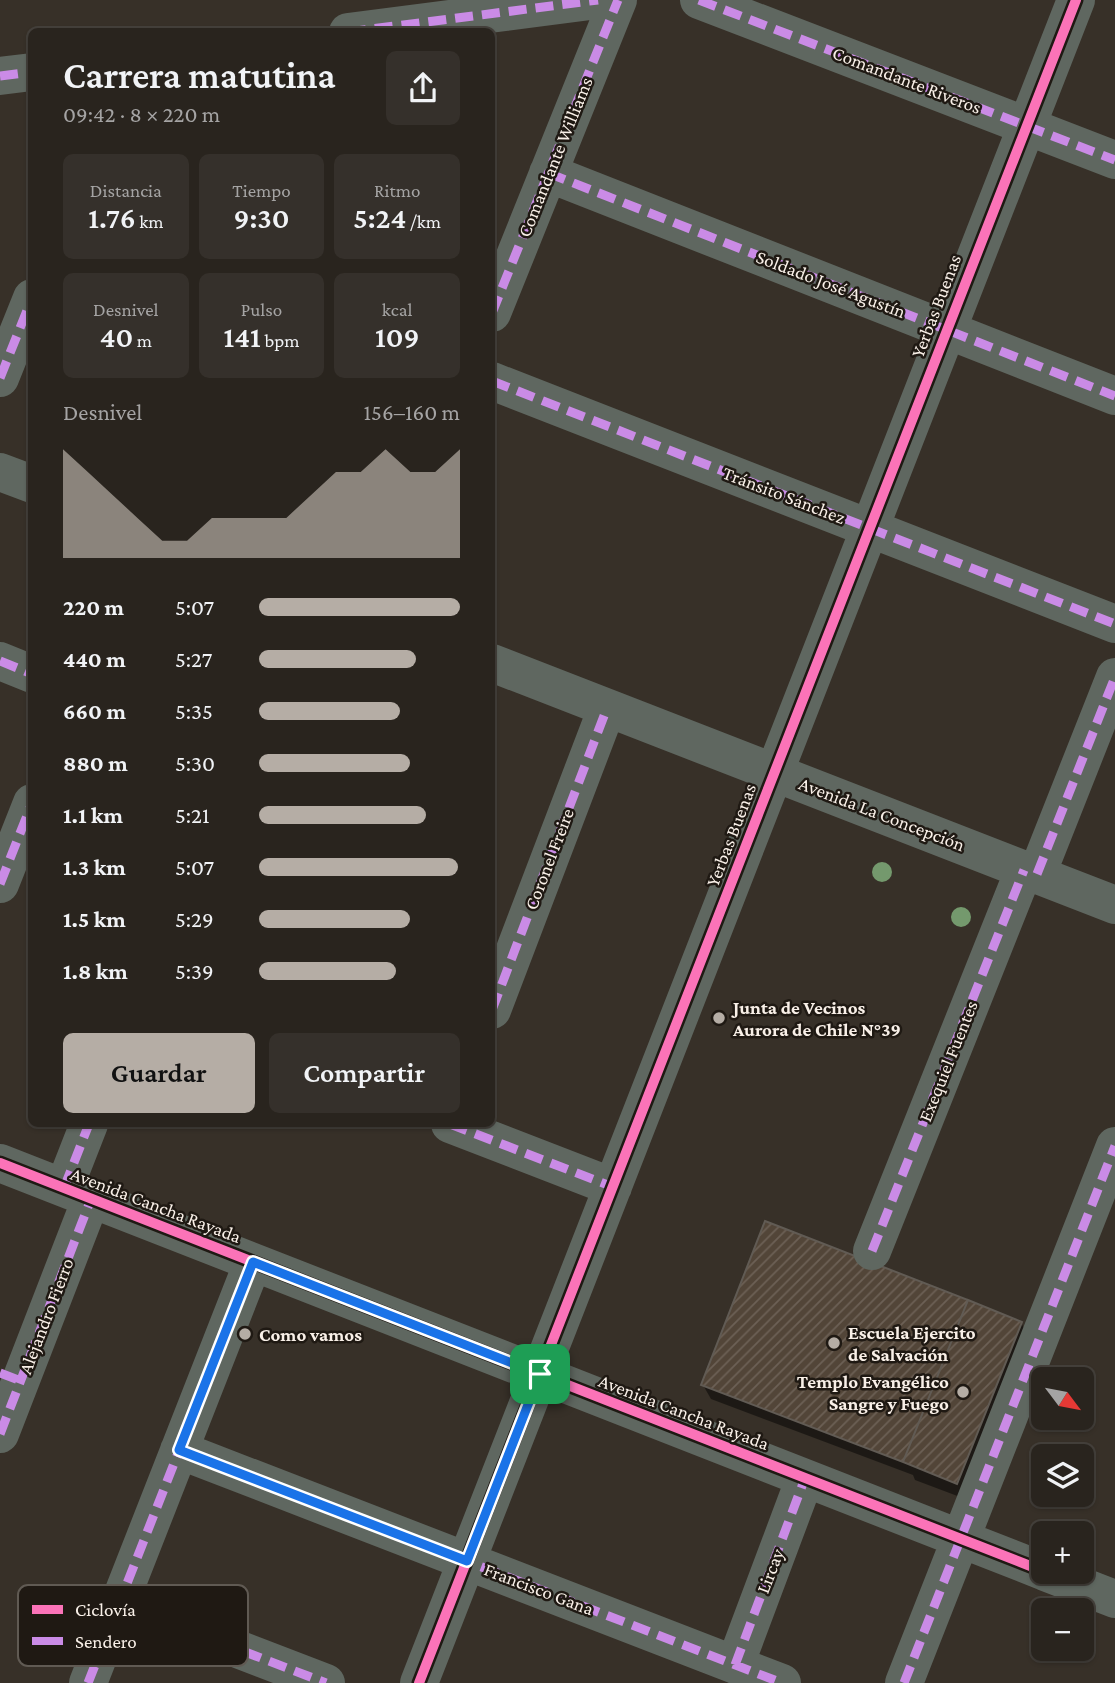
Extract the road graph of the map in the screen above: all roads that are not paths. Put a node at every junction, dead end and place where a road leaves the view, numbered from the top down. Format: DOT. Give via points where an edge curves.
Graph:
graph roads {
  1 [pos="598,0"];
  2 [pos="618,0"];
  3 [pos="699,0"];
  4 [pos="1076,0"];
  5 [pos="381,28"];
  6 [pos="28,72"];
  7 [pos="0,75"];
  8 [pos="1026,126"];
  9 [pos="1115,160"];
  10 [pos="548,173"];
  11 [pos="495,306"];
  12 [pos="28,308"];
  13 [pos="946,329"];
  14 [pos="0,378"];
  15 [pos="495,382"];
  16 [pos="1115,396"];
  17 [pos="0,472"];
  18 [pos="28,482"];
  19 [pos="869,528"];
  20 [pos="1115,624"];
  21 [pos="0,661"];
  22 [pos="495,664"];
  23 [pos="28,672"];
  24 [pos="1115,677"];
  25 [pos="607,708"];
  26 [pos="774,772"];
  27 [pos="28,813"];
  28 [pos="1030,872"];
  29 [pos="0,884"];
  30 [pos="1115,905"];
  31 [pos="495,1002"];
  32 [pos="89,1127"];
  33 [pos="458,1127"];
  34 [pos="0,1163"];
  35 [pos="1112,1163"];
  36 [pos="613,1187"];
  37 [pos="78,1194"];
  38 [pos="872,1251"];
  39 [pos="253,1262"];
  40 [pos="540,1374"];
  41 [pos="10,1377"];
  42 [pos="0,1434"];
  43 [pos="179,1450"];
  44 [pos="805,1478"];
  45 [pos="961,1539"];
  46 [pos="467,1561"];
  47 [pos="1031,1566"];
  48 [pos="1077,1584"];
  49 [pos="125,1585"];
  50 [pos="1115,1599"];
  51 [pos="248,1653"];
  52 [pos="735,1665"];
  53 [pos="94,1666"];
  54 [pos="88,1683"];
  55 [pos="327,1683"];
  56 [pos="419,1683"];
  57 [pos="782,1683"];
  58 [pos="904,1683"];
  1 -- 5 [label="street"];
  2 -- 10 [label="street, Comandante Williams"];
  3 -- 8 [label="street, Comandante Riveros"];
  4 -- 8 [label="street, Yerbas Buenas"];
  6 -- 7 [label="street"];
  8 -- 9 [label="street, Comandante Riveros"];
  8 -- 13 [label="street, Yerbas Buenas"];
  10 -- 11 [label="street, Comandante Williams"];
  10 -- 13 [label="street, Soldado José Agustín"];
  12 -- 14 [label="street"];
  13 -- 16 [label="street, Soldado José Agustín"];
  13 -- 19 [label="street, Yerbas Buenas"];
  15 -- 19 [label="street, Tránsito Sánchez"];
  17 -- 18 [label="street"];
  19 -- 20 [label="street, Tránsito Sánchez"];
  19 -- 26 [label="street, Yerbas Buenas"];
  21 -- 23 [label="street"];
  22 -- 25 [label="street, Avenida La Concepción"];
  24 -- 28 [label="street, Exequiel Fuentes"];
  25 -- 26 [label="street, Avenida La Concepción"];
  25 -- 31 [label="street, Coronel Freire"];
  26 -- 28 [label="street, Avenida La Concepción"];
  26 -- 36 [label="street, Yerbas Buenas"];
  27 -- 29 [label="street"];
  28 -- 30 [label="street, Avenida La Concepción"];
  28 -- 38 [label="street, Exequiel Fuentes"];
  32 -- 37 [label="street, Alejandro Fierro"];
  33 -- 36 [label="street"];
  34 -- 37 [label="street, Avenida Cancha Rayada"];
  35 -- 45 [label="street"];
  36 -- 40 [label="street, Yerbas Buenas"];
  37 -- 39 [label="street, Avenida Cancha Rayada"];
  37 -- 41 [label="street, Alejandro Fierro"];
  39 -- 40 [label="street, Avenida Cancha Rayada"];
  39 -- 43 [label="street"];
  40 -- 44 [label="street, Avenida Cancha Rayada"];
  40 -- 46 [label="street, Yerbas Buenas"];
  41 -- 42 [label="street, Alejandro Fierro"];
  43 -- 46 [label="street, Francisco Gana"];
  43 -- 49 [label="street"];
  44 -- 45 [label="street, Avenida Cancha Rayada"];
  44 -- 52 [label="street, Lircay"];
  45 -- 47 [label="street, Avenida Cancha Rayada"];
  45 -- 58 [label="street"];
  46 -- 52 [label="street, Francisco Gana"];
  46 -- 56 [label="street, Yerbas Buenas"];
  48 -- 50 [label="street, Avenida Cancha Rayada"];
  51 -- 55 [label="street"];
  52 -- 57 [label="street, Francisco Gana"];
  53 -- 54 [label="street"];
}
